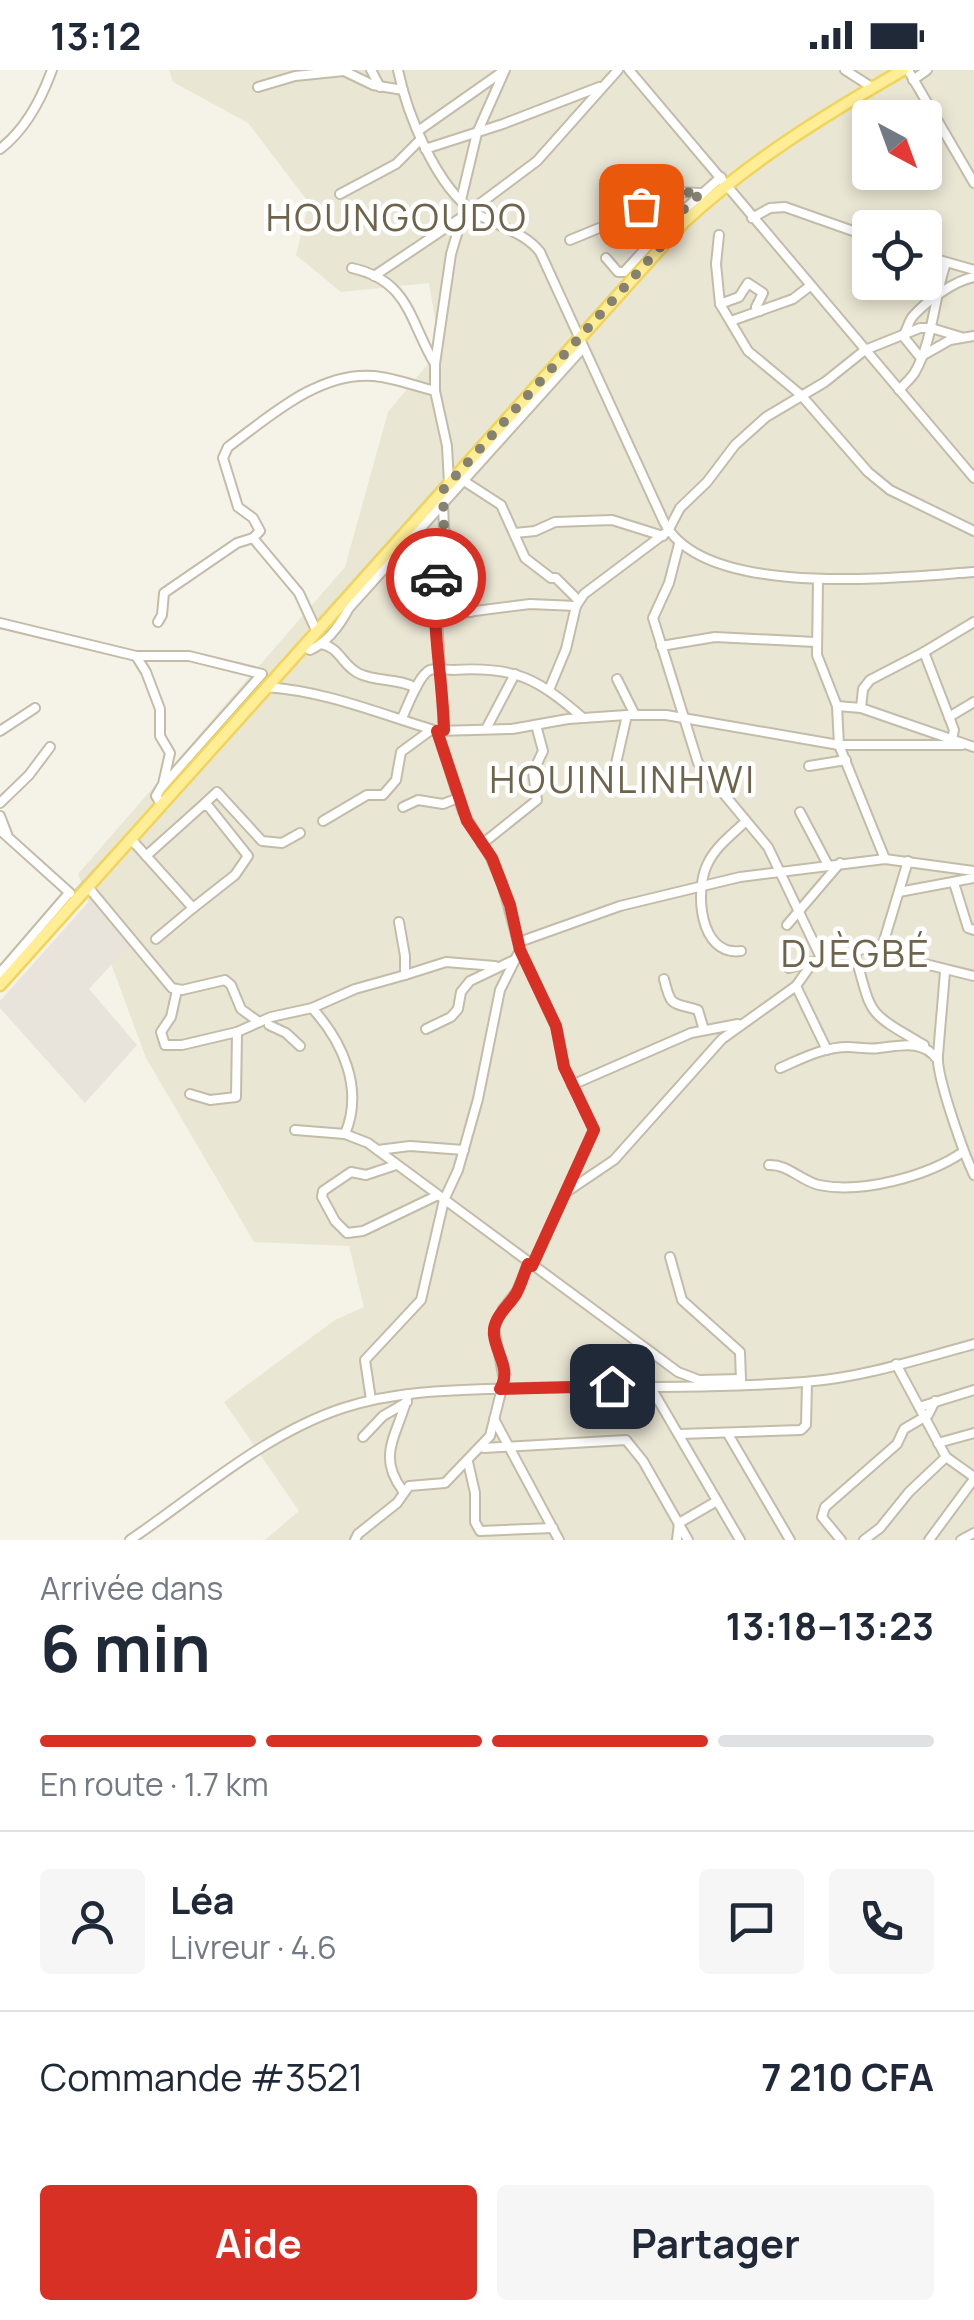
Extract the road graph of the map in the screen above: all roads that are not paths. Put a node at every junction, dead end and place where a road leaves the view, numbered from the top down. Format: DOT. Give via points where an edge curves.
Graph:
graph roads {
  1 [pos="52,70"];
  2 [pos="371,70"];
  3 [pos="398,70"];
  4 [pos="505,70"];
  5 [pos="618,70"];
  6 [pos="630,70"];
  7 [pos="845,70"];
  8 [pos="905,70"];
  9 [pos="927,70"];
  10 [pos="913,80"];
  11 [pos="603,86"];
  12 [pos="258,87"];
  13 [pos="380,87"];
  14 [pos="873,88"];
  15 [pos="404,90"];
  16 [pos="477,133"];
  17 [pos="421,140"];
  18 [pos="0,150"];
  19 [pos="723,180"];
  20 [pos="974,184"];
  21 [pos="701,193"];
  22 [pos="340,194"];
  23 [pos="461,200"];
  24 [pos="470,209"];
  25 [pos="462,218"];
  26 [pos="752,218"];
  27 [pos="669,229"];
  28 [pos="852,231"];
  29 [pos="719,235"];
  30 [pos="570,240"];
  31 [pos="606,258"];
  32 [pos="942,262"];
  33 [pos="946,263"];
  34 [pos="352,268"];
  35 [pos="974,274"];
  36 [pos="374,276"];
  37 [pos="942,278"];
  38 [pos="810,286"];
  39 [pos="942,292"];
  40 [pos="934,300"];
  41 [pos="720,304"];
  42 [pos="929,308"];
  43 [pos="760,311"];
  44 [pos="732,322"];
  45 [pos="931,328"];
  46 [pos="904,334"];
  47 [pos="974,336"];
  48 [pos="961,337"];
  49 [pos="581,342"];
  50 [pos="866,350"];
  51 [pos="920,357"];
  52 [pos="435,364"];
  53 [pos="899,390"];
  54 [pos="435,391"];
  55 [pos="801,395"];
  56 [pos="974,478"];
  57 [pos="464,481"];
  58 [pos="446,486"];
  59 [pos="443,504"];
  60 [pos="444,529"];
  61 [pos="974,531"];
  62 [pos="515,533"];
  63 [pos="666,533"];
  64 [pos="253,538"];
  65 [pos="679,544"];
  66 [pos="974,572"];
  67 [pos="818,579"];
  68 [pos="578,603"];
  69 [pos="471,612"];
  70 [pos="436,616"];
  71 [pos="158,622"];
  72 [pos="974,622"];
  73 [pos="0,623"];
  74 [pos="314,627"];
  75 [pos="815,642"];
  76 [pos="322,644"];
  77 [pos="302,646"];
  78 [pos="661,646"];
  79 [pos="924,652"];
  80 [pos="136,656"];
  81 [pos="442,670"];
  82 [pos="516,674"];
  83 [pos="617,679"];
  84 [pos="266,686"];
  85 [pos="416,688"];
  86 [pos="549,690"];
  87 [pos="974,702"];
  88 [pos="836,706"];
  89 [pos="34,708"];
  90 [pos="861,708"];
  91 [pos="631,715"];
  92 [pos="949,716"];
  93 [pos="684,717"];
  94 [pos="402,718"];
  95 [pos="583,718"];
  96 [pos="536,725"];
  97 [pos="438,730"];
  98 [pos="486,730"];
  99 [pos="0,731"];
  100 [pos="952,739"];
  101 [pos="839,745"];
  102 [pos="962,745"];
  103 [pos="50,747"];
  104 [pos="974,747"];
  105 [pos="846,760"];
  106 [pos="809,766"];
  107 [pos="620,782"];
  108 [pos="161,788"];
  109 [pos="458,798"];
  110 [pos="0,803"];
  111 [pos="162,805"];
  112 [pos="203,805"];
  113 [pos="402,806"];
  114 [pos="800,812"];
  115 [pos="0,816"];
  116 [pos="323,821"];
  117 [pos="746,821"];
  118 [pos="0,830"];
  119 [pos="300,833"];
  120 [pos="9,838"];
  121 [pos="131,839"];
  122 [pos="482,844"];
  123 [pos="146,856"];
  124 [pos="885,859"];
  125 [pos="908,861"];
  126 [pos="840,864"];
  127 [pos="828,865"];
  128 [pos="780,872"];
  129 [pos="974,875"];
  130 [pos="954,883"];
  131 [pos="704,884"];
  132 [pos="88,888"];
  133 [pos="899,892"];
  134 [pos="73,896"];
  135 [pos="193,908"];
  136 [pos="800,911"];
  137 [pos="399,922"];
  138 [pos="787,925"];
  139 [pos="974,930"];
  140 [pos="156,939"];
  141 [pos="520,946"];
  142 [pos="742,951"];
  143 [pos="854,951"];
  144 [pos="514,960"];
  145 [pos="818,961"];
  146 [pos="921,963"];
  147 [pos="500,967"];
  148 [pos="788,968"];
  149 [pos="945,970"];
  150 [pos="0,973"];
  151 [pos="405,975"];
  152 [pos="974,976"];
  153 [pos="664,980"];
  154 [pos="0,985"];
  155 [pos="796,986"];
  156 [pos="177,990"];
  157 [pos="312,1008"];
  158 [pos="279,1015"];
  159 [pos="259,1022"];
  160 [pos="742,1023"];
  161 [pos="269,1026"];
  162 [pos="426,1029"];
  163 [pos="704,1030"];
  164 [pos="237,1032"];
  165 [pos="283,1032"];
  166 [pos="300,1046"];
  167 [pos="826,1050"];
  168 [pos="929,1050"];
  169 [pos="938,1059"];
  170 [pos="780,1068"];
  171 [pos="572,1084"];
  172 [pos="190,1094"];
  173 [pos="295,1130"];
  174 [pos="344,1134"];
  175 [pos="377,1150"];
  176 [pos="464,1150"];
  177 [pos="964,1152"];
  178 [pos="396,1165"];
  179 [pos="769,1165"];
  180 [pos="974,1175"];
  181 [pos="564,1194"];
  182 [pos="440,1198"];
  183 [pos="670,1257"];
  184 [pos="530,1265"];
  185 [pos="974,1344"];
  186 [pos="896,1364"];
  187 [pos="678,1372"];
  188 [pos="741,1382"];
  189 [pos="807,1382"];
  190 [pos="650,1386"];
  191 [pos="677,1386"];
  192 [pos="500,1389"];
  193 [pos="974,1390"];
  194 [pos="408,1398"];
  195 [pos="370,1400"];
  196 [pos="935,1401"];
  197 [pos="919,1406"];
  198 [pos="494,1418"];
  199 [pos="924,1418"];
  200 [pos="974,1433"];
  201 [pos="679,1434"];
  202 [pos="728,1434"];
  203 [pos="363,1437"];
  204 [pos="938,1443"];
  205 [pos="510,1447"];
  206 [pos="483,1448"];
  207 [pos="946,1457"];
  208 [pos="468,1462"];
  209 [pos="974,1478"];
  210 [pos="402,1491"];
  211 [pos="717,1501"];
  212 [pos="679,1524"];
  213 [pos="554,1528"];
  214 [pos="974,1533"];
  215 [pos="132,1540"];
  216 [pos="355,1540"];
  217 [pos="560,1540"];
  218 [pos="677,1540"];
  219 [pos="688,1540"];
  220 [pos="740,1540"];
  221 [pos="790,1540"];
  222 [pos="840,1540"];
  223 [pos="864,1540"];
  224 [pos="929,1540"];
  225 [pos="961,1540"];
  1 -- 18 [label="street" via="38,102"];
  2 -- 13 [label="street"];
  3 -- 15 [label="street"];
  4 -- 16 [label="street"];
  4 -- 17 [label="street"];
  5 -- 11 [label="street"];
  6 -- 19 [label="street"];
  7 -- 14 [label="street"];
  8 -- 10 [label="street"];
  8 -- 14 [label="main road"];
  9 -- 10 [label="street"];
  10 -- 20 [label="street"];
  11 -- 16 [label="street"];
  11 -- 24 [label="street" via="538,160"];
  12 -- 13 [label="street" via="344,71"];
  13 -- 15 [label="street"];
  14 -- 19 [label="main road"];
  15 -- 17 [label="street"];
  16 -- 17 [label="street"];
  16 -- 23 [label="street"];
  17 -- 22 [label="street" via="396,164"];
  17 -- 23 [label="street"];
  19 -- 21 [label="street"];
  19 -- 26 [label="street"];
  19 -- 27 [label="main road"];
  21 -- 27 [label="street"];
  21 -- 30 [label="street" via="659,191 626,217"];
  23 -- 24 [label="street"];
  24 -- 25 [label="street"];
  24 -- 49 [label="street" via="534,244"];
  25 -- 36 [label="street"];
  25 -- 52 [label="street"];
  26 -- 28 [label="street" via="784,208"];
  26 -- 38 [label="street"];
  27 -- 31 [label="street" via="622,273"];
  27 -- 49 [label="main road"];
  29 -- 41 [label="street"];
  32 -- 33 [label="street"];
  33 -- 35 [label="street"];
  33 -- 37 [label="street"];
  34 -- 36 [label="street"];
  35 -- 39 [label="street"];
  36 -- 52 [label="street" via="406,300"];
  38 -- 43 [label="street"];
  38 -- 50 [label="street"];
  40 -- 42 [label="street"];
  41 -- 43 [label="street" via="739,297 748,283 763,293"];
  41 -- 44 [label="street"];
  42 -- 45 [label="street"];
  42 -- 46 [label="street" via="910,320"];
  43 -- 44 [label="street"];
  44 -- 55 [label="street" via="754,358"];
  45 -- 46 [label="street"];
  45 -- 48 [label="street"];
  45 -- 51 [label="street"];
  46 -- 50 [label="street"];
  46 -- 51 [label="street"];
  47 -- 48 [label="street"];
  48 -- 51 [label="street"];
  49 -- 57 [label="street"];
  49 -- 58 [label="main road"];
  49 -- 63 [label="street"];
  50 -- 53 [label="street"];
  50 -- 55 [label="street"];
  51 -- 53 [label="street"];
  52 -- 54 [label="street"];
  53 -- 56 [label="street"];
  54 -- 58 [label="street" via="447,446"];
  54 -- 64 [label="street" via="388,378 346,378 302,396 228,448 223,458 238,506 260,531"];
  55 -- 61 [label="street" via="890,490"];
  55 -- 63 [label="street" via="736,445"];
  57 -- 59 [label="street"];
  57 -- 62 [label="street" via="501,504"];
  58 -- 59 [label="street"];
  58 -- 74 [label="main road"];
  59 -- 60 [label="street"];
  59 -- 76 [label="street"];
  60 -- 69 [label="street"];
  60 -- 70 [label="street"];
  62 -- 63 [label="street" via="555,522 612,520"];
  62 -- 68 [label="street" via="529,562 556,578"];
  63 -- 65 [label="street"];
  63 -- 68 [label="street" via="590,587"];
  64 -- 71 [label="street" via="170,587"];
  64 -- 74 [label="street" via="299,593"];
  65 -- 67 [label="street" via="737,570"];
  65 -- 78 [label="street" via="654,618"];
  66 -- 67 [label="street"];
  67 -- 75 [label="street"];
  68 -- 69 [label="street"];
  68 -- 86 [label="street"];
  69 -- 70 [label="street"];
  70 -- 81 [label="street"];
  72 -- 79 [label="street"];
  73 -- 80 [label="street"];
  74 -- 77 [label="main road"];
  75 -- 78 [label="street" via="715,637"];
  75 -- 88 [label="street"];
  76 -- 77 [label="street"];
  76 -- 85 [label="street" via="359,674"];
  77 -- 84 [label="main road"];
  78 -- 93 [label="street"];
  79 -- 90 [label="street" via="865,684"];
  79 -- 92 [label="street"];
  80 -- 108 [label="street" via="160,708 160,736 170,753"];
  80 -- 108 [label="street" via="188,656 262,674"];
  81 -- 82 [label="street"];
  81 -- 85 [label="street" via="431,669"];
  81 -- 97 [label="street"];
  82 -- 86 [label="street"];
  82 -- 98 [label="street"];
  83 -- 91 [label="street"];
  84 -- 94 [label="street" via="305,690"];
  84 -- 111 [label="main road"];
  85 -- 94 [label="street"];
  86 -- 95 [label="street"];
  87 -- 92 [label="street"];
  88 -- 90 [label="street"];
  88 -- 101 [label="street"];
  89 -- 99 [label="street"];
  90 -- 100 [label="street"];
  91 -- 93 [label="street"];
  91 -- 95 [label="street"];
  91 -- 107 [label="street" via="616,768"];
  92 -- 100 [label="street"];
  93 -- 101 [label="street"];
  93 -- 117 [label="street" via="698,763"];
  94 -- 97 [label="street"];
  95 -- 96 [label="street"];
  96 -- 98 [label="street"];
  96 -- 122 [label="street" via="542,751 533,772 536,800"];
  97 -- 98 [label="street"];
  97 -- 109 [label="street"];
  97 -- 116 [label="street" via="401,752 396,780 382,795 367,795"];
  100 -- 102 [label="street"];
  101 -- 102 [label="street"];
  101 -- 105 [label="street"];
  102 -- 104 [label="street"];
  103 -- 110 [label="street"];
  105 -- 106 [label="street"];
  105 -- 124 [label="street"];
  108 -- 111 [label="street" via="156,796"];
  109 -- 113 [label="street"];
  109 -- 122 [label="street"];
  111 -- 121 [label="main road"];
  112 -- 119 [label="street" via="217,792 262,841 282,842"];
  112 -- 123 [label="street"];
  112 -- 135 [label="street" via="248,856"];
  114 -- 127 [label="street"];
  115 -- 120 [label="street"];
  117 -- 128 [label="street"];
  117 -- 131 [label="street" via="708,862"];
  118 -- 120 [label="street"];
  120 -- 134 [label="street"];
  121 -- 123 [label="street"];
  121 -- 132 [label="main road"];
  122 -- 141 [label="street" via="502,883"];
  123 -- 135 [label="street"];
  124 -- 125 [label="street"];
  124 -- 126 [label="street"];
  125 -- 129 [label="street"];
  125 -- 133 [label="street"];
  126 -- 127 [label="street"];
  126 -- 136 [label="street"];
  127 -- 128 [label="street"];
  128 -- 131 [label="street"];
  128 -- 136 [label="street"];
  129 -- 130 [label="street"];
  130 -- 133 [label="street"];
  130 -- 139 [label="street"];
  131 -- 141 [label="street" via="606,911"];
  131 -- 142 [label="street" via="700,906 710,936 725,950"];
  132 -- 134 [label="main road"];
  132 -- 156 [label="street"];
  133 -- 143 [label="street" via="884,944"];
  134 -- 150 [label="street"];
  134 -- 154 [label="main road"];
  135 -- 140 [label="street"];
  136 -- 138 [label="street"];
  136 -- 145 [label="street"];
  137 -- 151 [label="street"];
  141 -- 144 [label="street"];
  141 -- 171 [label="street" via="556,1026"];
  143 -- 145 [label="street"];
  143 -- 168 [label="street" via="874,1012"];
  144 -- 147 [label="street"];
  144 -- 176 [label="street" via="500,990"];
  145 -- 148 [label="street"];
  145 -- 155 [label="street"];
  146 -- 149 [label="street"];
  147 -- 151 [label="street" via="446,962"];
  147 -- 162 [label="street" via="464,985 458,1009"];
  149 -- 152 [label="street"];
  149 -- 169 [label="street"];
  151 -- 157 [label="street"];
  153 -- 163 [label="street" via="672,1004 698,1010"];
  155 -- 160 [label="street"];
  155 -- 167 [label="street"];
  156 -- 159 [label="street" via="224,980 241,1009"];
  156 -- 164 [label="street" via="160,1032 165,1045"];
  157 -- 158 [label="street"];
  157 -- 174 [label="street" via="350,1066 353,1112"];
  158 -- 159 [label="street"];
  158 -- 165 [label="street"];
  159 -- 164 [label="street"];
  160 -- 163 [label="street"];
  160 -- 181 [label="street" via="614,1160"];
  161 -- 165 [label="street"];
  163 -- 171 [label="street"];
  164 -- 172 [label="street" via="236,1097"];
  165 -- 166 [label="street"];
  167 -- 168 [label="street" via="902,1043"];
  167 -- 170 [label="street"];
  168 -- 169 [label="street"];
  169 -- 177 [label="street"];
  171 -- 181 [label="street" via="594,1130"];
  173 -- 174 [label="street"];
  174 -- 175 [label="street"];
  175 -- 176 [label="street"];
  175 -- 178 [label="street"];
  176 -- 182 [label="street"];
  177 -- 179 [label="street" via="934,1168 851,1188 816,1185"];
  177 -- 180 [label="street"];
  178 -- 182 [label="street"];
  178 -- 182 [label="street" via="366,1175 352,1172 322,1191 342,1230 364,1232 416,1203"];
  181 -- 184 [label="street"];
  182 -- 184 [label="street"];
  182 -- 195 [label="street" via="418,1305 365,1360"];
  183 -- 188 [label="street" via="682,1300 740,1352"];
  184 -- 187 [label="street"];
  184 -- 192 [label="street" via="494,1328 504,1369"];
  185 -- 186 [label="street"];
  186 -- 189 [label="street"];
  186 -- 197 [label="street"];
  187 -- 188 [label="street"];
  187 -- 191 [label="street"];
  188 -- 189 [label="street"];
  188 -- 191 [label="street"];
  189 -- 202 [label="street" via="801,1430"];
  190 -- 191 [label="street"];
  190 -- 192 [label="street"];
  190 -- 201 [label="street"];
  192 -- 194 [label="street"];
  192 -- 198 [label="street"];
  193 -- 196 [label="street"];
  194 -- 195 [label="street"];
  194 -- 203 [label="street"];
  194 -- 210 [label="street" via="388,1459"];
  195 -- 215 [label="street" via="278,1440"];
  196 -- 197 [label="street"];
  196 -- 199 [label="street"];
  197 -- 199 [label="street"];
  198 -- 205 [label="street"];
  198 -- 206 [label="street"];
  199 -- 204 [label="street"];
  199 -- 222 [label="street" via="904,1428 897,1444 825,1507 822,1517"];
  200 -- 204 [label="street"];
  201 -- 202 [label="street"];
  201 -- 211 [label="street"];
  202 -- 221 [label="street"];
  204 -- 207 [label="street"];
  205 -- 206 [label="street"];
  205 -- 212 [label="street" via="626,1440"];
  205 -- 213 [label="street"];
  206 -- 208 [label="street"];
  207 -- 209 [label="street"];
  207 -- 223 [label="street"];
  208 -- 210 [label="street" via="445,1483"];
  208 -- 213 [label="street" via="480,1531"];
  209 -- 224 [label="street"];
  210 -- 216 [label="street"];
  211 -- 212 [label="street"];
  211 -- 220 [label="street"];
  212 -- 218 [label="street"];
  212 -- 219 [label="street"];
  213 -- 217 [label="street"];
  214 -- 225 [label="street"];
}
